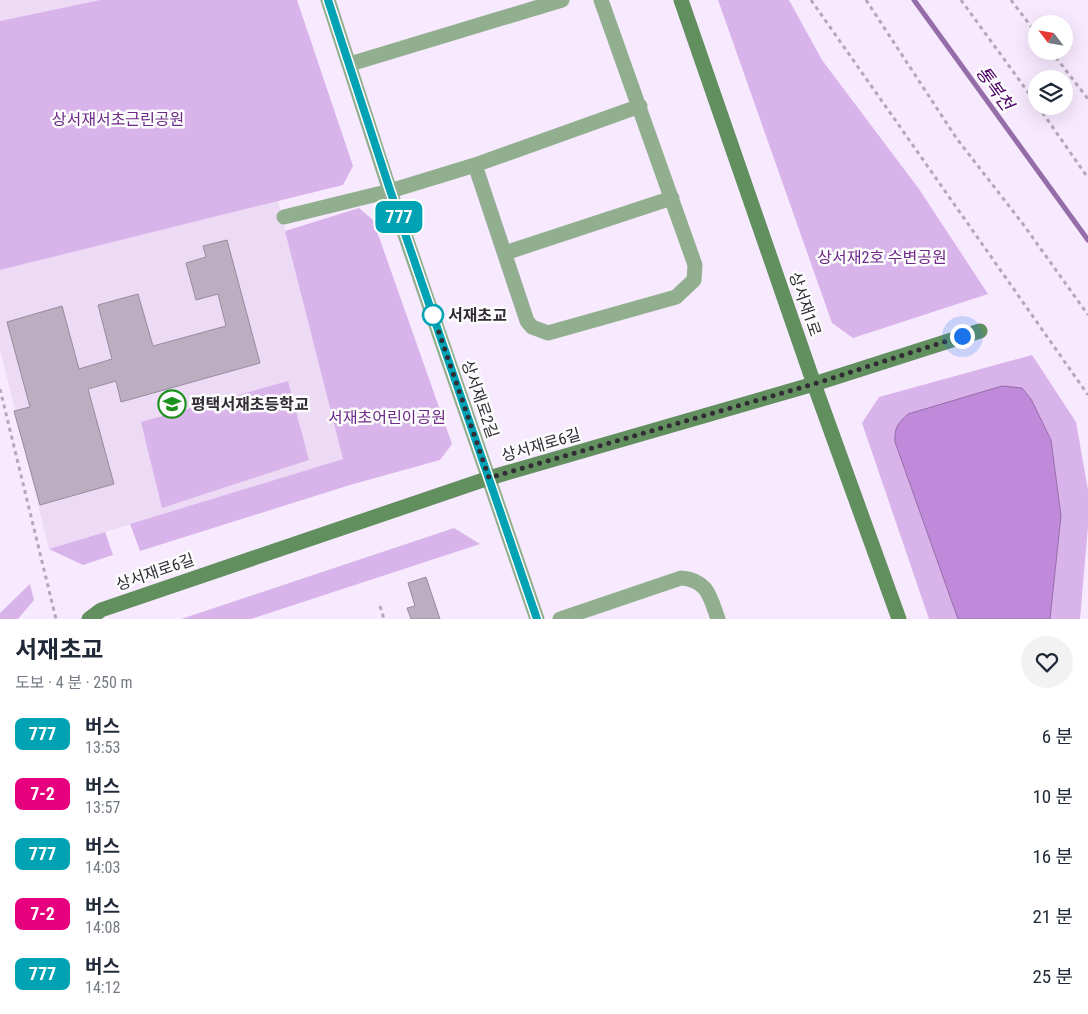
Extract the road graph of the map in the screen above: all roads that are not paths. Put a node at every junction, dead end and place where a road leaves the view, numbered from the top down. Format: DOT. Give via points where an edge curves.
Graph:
graph roads {
  1 [pos="328,0"];
  2 [pos="562,0"];
  3 [pos="601,0"];
  4 [pos="681,0"];
  5 [pos="350,64"];
  6 [pos="640,106"];
  7 [pos="474,165"];
  8 [pos="390,190"];
  9 [pos="672,198"];
  10 [pos="284,217"];
  11 [pos="505,253"];
  12 [pos="980,330"];
  13 [pos="814,384"];
  14 [pos="489,478"];
  15 [pos="89,619"];
  16 [pos="537,619"];
  17 [pos="560,619"];
  18 [pos="718,619"];
  19 [pos="899,619"];
  1 -- 5 [label="street, 상서재로2길"];
  2 -- 5 [label="street"];
  3 -- 6 [label="street"];
  4 -- 13 [label="street, 상서재1로"];
  5 -- 8 [label="street, 상서재로2길"];
  6 -- 7 [label="street"];
  6 -- 9 [label="street"];
  7 -- 8 [label="street"];
  7 -- 11 [label="street"];
  8 -- 10 [label="street"];
  8 -- 14 [label="street, 상서재로2길"];
  9 -- 11 [label="street"];
  9 -- 11 [label="street" via="695,265 694,280 676,297 548,333 541,332 527,321"];
  12 -- 13 [label="street, 상서재로6길"];
  13 -- 14 [label="street, 상서재로6길"];
  13 -- 19 [label="street, 상서재1로"];
  14 -- 15 [label="street, 상서재로6길" via="100,610"];
  14 -- 16 [label="street, 상서재로2길"];
  17 -- 18 [label="street" via="681,578 694,579 708,590"];
}
